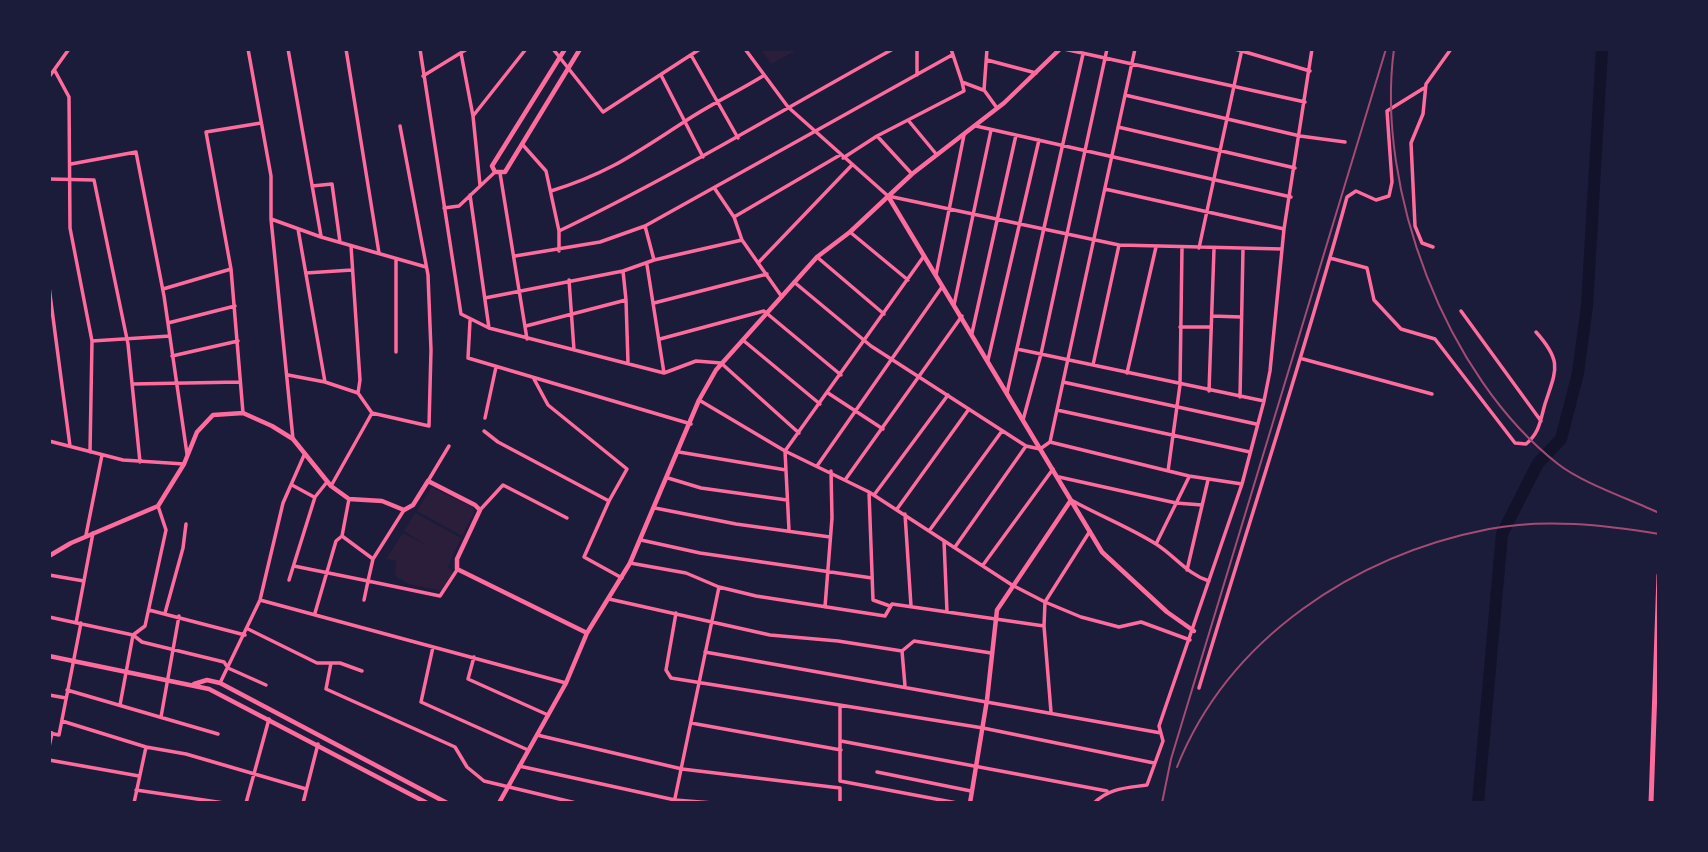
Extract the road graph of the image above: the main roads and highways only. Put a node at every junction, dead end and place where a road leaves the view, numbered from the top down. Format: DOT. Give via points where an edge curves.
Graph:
graph roads {
  1 [pos="1659,575"];
  2 [pos="1651,803"];
  1 -- 2 [label="main road"];
}
